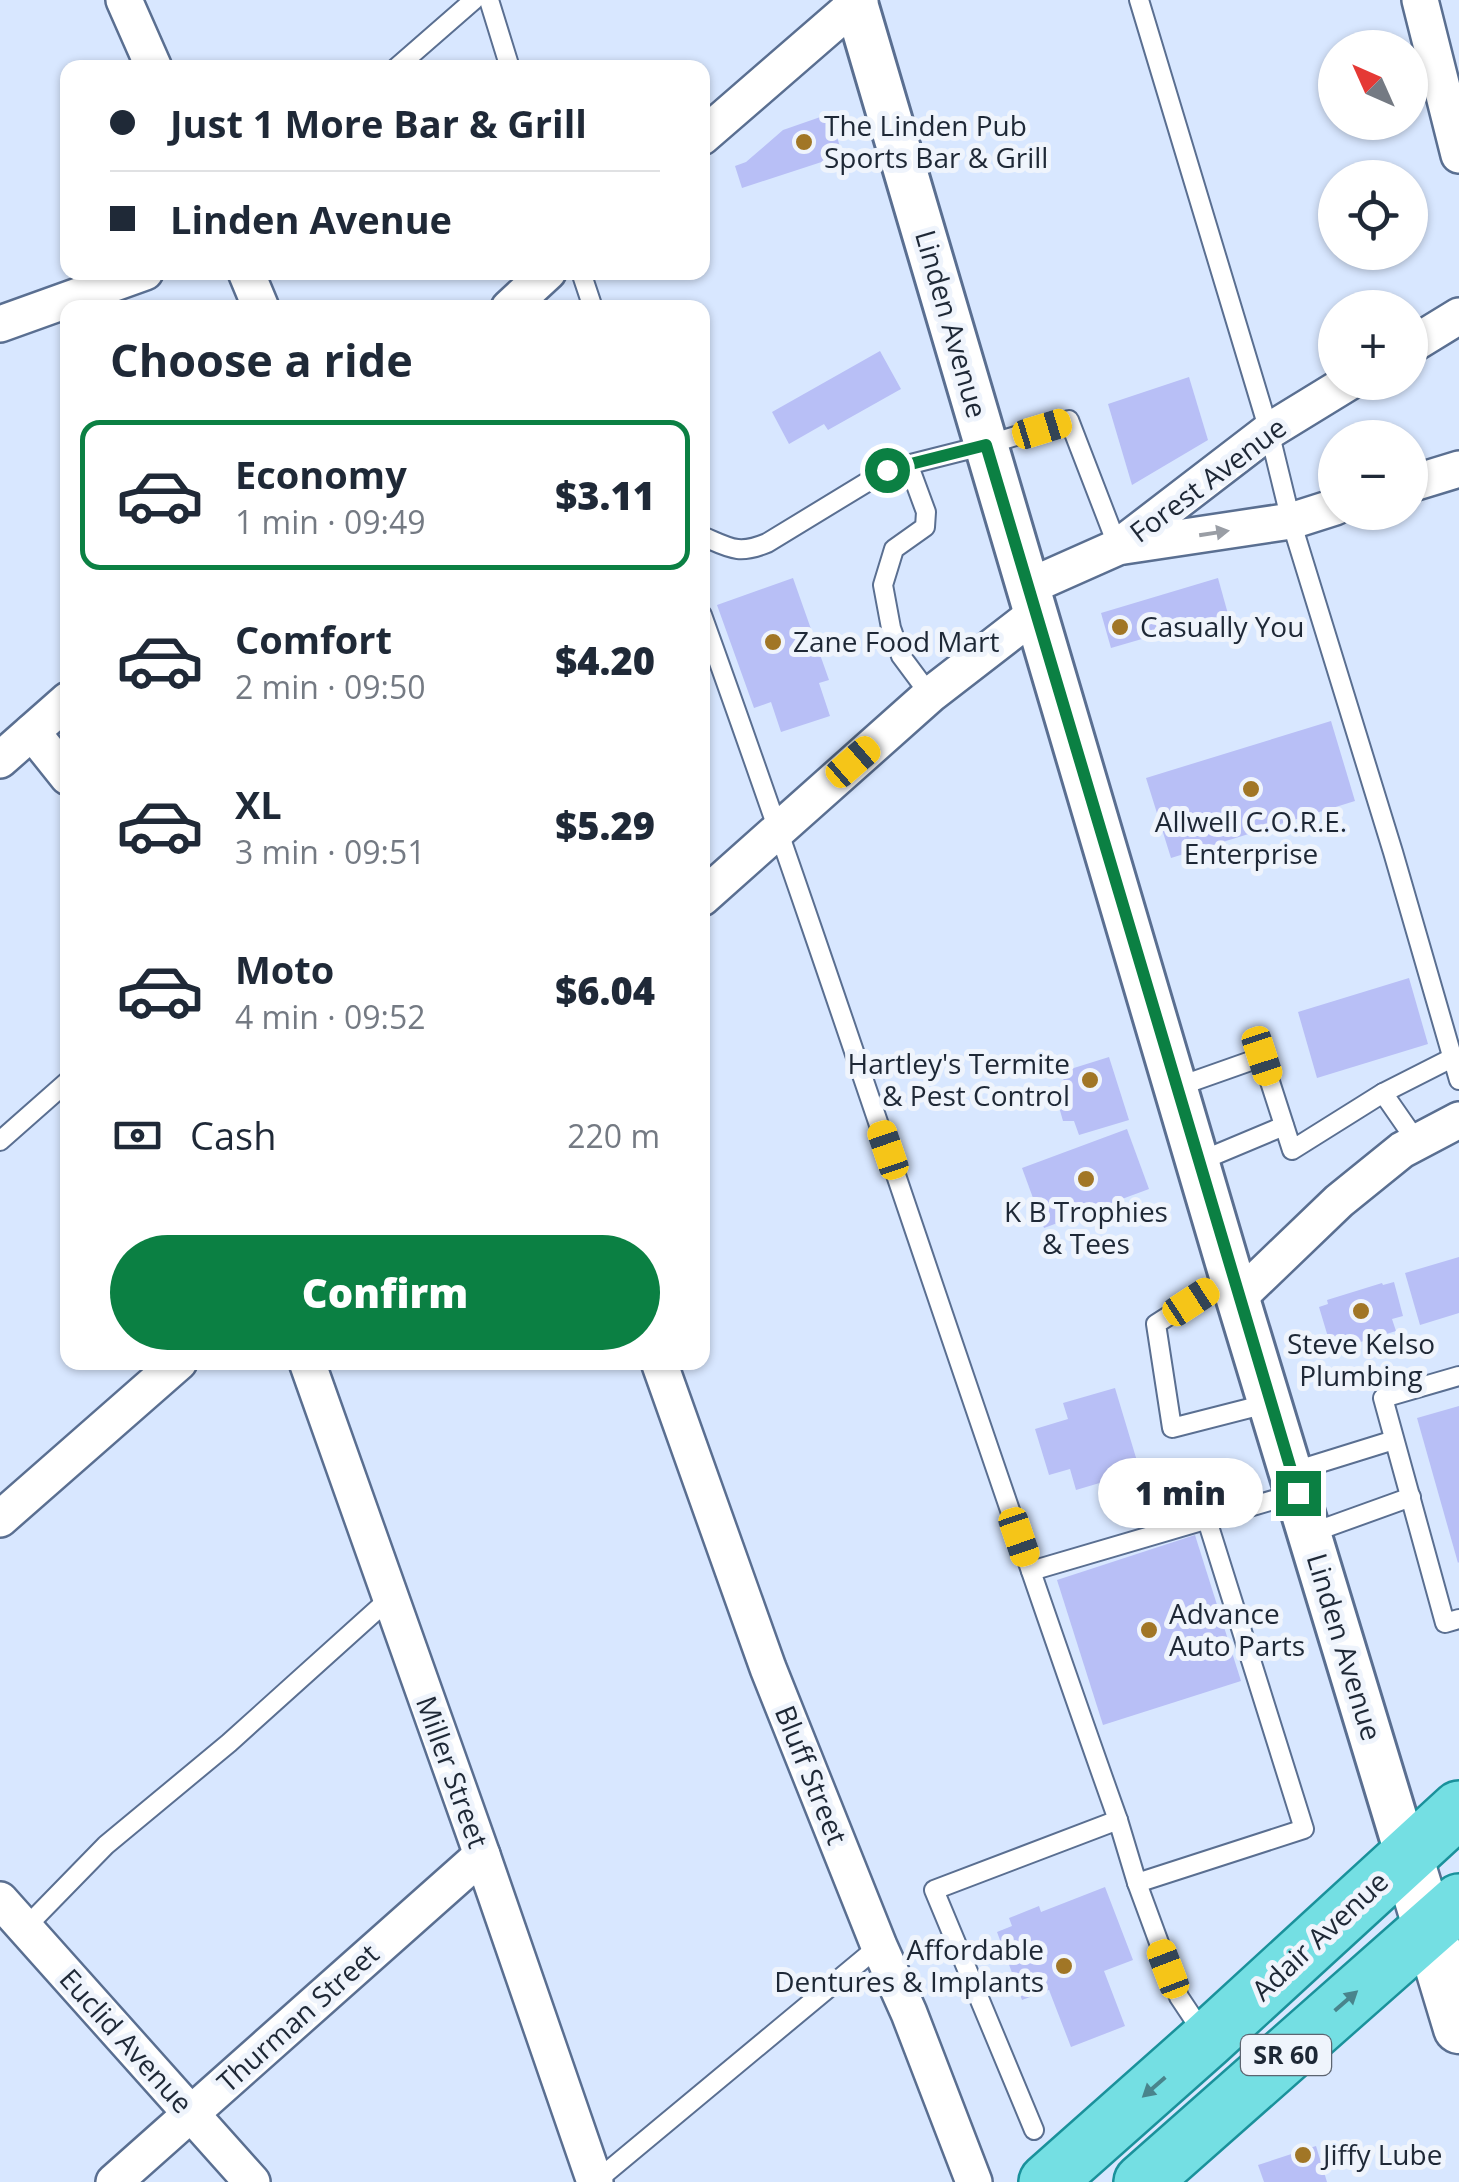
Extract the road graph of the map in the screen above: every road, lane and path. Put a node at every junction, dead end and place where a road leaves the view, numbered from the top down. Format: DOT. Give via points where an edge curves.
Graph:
graph roads {
  1 [pos="124,0"];
  2 [pos="474,0"];
  3 [pos="489,0"];
  4 [pos="1139,0"];
  5 [pos="1420,0"];
  6 [pos="857,1"];
  7 [pos="150,60"];
  8 [pos="405,60"];
  9 [pos="508,60"];
  10 [pos="710,130"];
  11 [pos="1459,155"];
  12 [pos="123,280"];
  13 [pos="539,280"];
  14 [pos="67,300"];
  15 [pos="518,300"];
  16 [pos="60,302"];
  17 [pos="1459,316"];
  18 [pos="0,324"];
  19 [pos="1428,335"];
  20 [pos="1320,400"];
  21 [pos="1269,432"];
  22 [pos="986,445"];
  23 [pos="908,466"];
  24 [pos="1459,469"];
  25 [pos="1428,478"];
  26 [pos="1318,513"];
  27 [pos="1291,521"];
  28 [pos="710,539"];
  29 [pos="1118,547"];
  30 [pos="1032,600"];
  31 [pos="710,637"];
  32 [pos="930,696"];
  33 [pos="60,707"];
  34 [pos="32,732"];
  35 [pos="0,760"];
  36 [pos="60,768"];
  37 [pos="779,829"];
  38 [pos="710,891"];
  39 [pos="1452,1058"];
  40 [pos="1459,1080"];
  41 [pos="1177,1087"];
  42 [pos="60,1088"];
  43 [pos="1383,1093"];
  44 [pos="1459,1120"];
  45 [pos="1284,1126"];
  46 [pos="0,1141"];
  47 [pos="1418,1142"];
  48 [pos="1198,1162"];
  49 [pos="1235,1287"];
  50 [pos="171,1370"];
  51 [pos="310,1370"];
  52 [pos="662,1370"];
  53 [pos="1459,1376"];
  54 [pos="1270,1403"];
  55 [pos="1394,1440"];
  56 [pos="1411,1497"];
  57 [pos="1300,1500"];
  58 [pos="0,1519"];
  59 [pos="1207,1520"];
  60 [pos="1031,1571"];
  61 [pos="390,1598"];
  62 [pos="1459,1619"];
  63 [pos="1459,1809"];
  64 [pos="1118,1820"];
  65 [pos="482,1854"];
  66 [pos="1407,1856"];
  67 [pos="1137,1883"];
  68 [pos="7,1910"];
  69 [pos="1444,1915"];
  70 [pos="879,1946"];
  71 [pos="1459,2028"];
  72 [pos="1208,2040"];
  73 [pos="190,2114"];
  74 [pos="1034,2130"];
  75 [pos="114,2182"];
  76 [pos="252,2182"];
  77 [pos="595,2182"];
  78 [pos="974,2182"];
  79 [pos="1046,2182"];
  80 [pos="1142,2182"];
  1 -- 7 [label="street"];
  2 -- 8 [label="lane"];
  3 -- 9 [label="lane"];
  4 -- 21 [label="lane"];
  5 -- 11 [label="street"];
  6 -- 10 [label="street"];
  6 -- 22 [label="street, Linden Avenue"];
  12 -- 14 [label="street"];
  13 -- 15 [label="street"];
  16 -- 18 [label="street"];
  17 -- 19 [label="street"];
  20 -- 21 [label="street, Forest Avenue"];
  21 -- 27 [label="lane"];
  21 -- 29 [label="street, Forest Avenue"];
  22 -- 23 [label="lane"];
  22 -- 29 [label="lane" via="1069,420"];
  22 -- 30 [label="street, Linden Avenue"];
  23 -- 28 [label="lane" via="887,470 750,550"];
  23 -- 32 [label="lane" via="925,527 894,550 883,585 900,656"];
  24 -- 25 [label="street"];
  26 -- 27 [label="street, Forest Avenue"];
  29 -- 27 [label="street, Forest Avenue, one-way"];
  27 -- 39 [label="lane"];
  29 -- 30 [label="street, Forest Avenue"];
  30 -- 32 [label="street, Forest Avenue"];
  30 -- 41 [label="street, Linden Avenue"];
  31 -- 37 [label="lane"];
  32 -- 37 [label="street, Forest Avenue"];
  33 -- 34 [label="street"];
  34 -- 35 [label="street"];
  34 -- 36 [label="street"];
  37 -- 38 [label="street, Forest Avenue"];
  37 -- 60 [label="lane"];
  39 -- 40 [label="lane"];
  39 -- 43 [label="lane"];
  41 -- 45 [label="lane" via="1262,1056"];
  41 -- 48 [label="street, Linden Avenue"];
  42 -- 46 [label="lane"];
  43 -- 45 [label="lane" via="1292,1150"];
  43 -- 47 [label="lane"];
  44 -- 47 [label="street"];
  45 -- 48 [label="lane"];
  47 -- 49 [label="street"];
  48 -- 49 [label="street, Linden Avenue"];
  49 -- 54 [label="street, Linden Avenue"];
  49 -- 54 [label="lane" via="1156,1324 1172,1428"];
  50 -- 58 [label="street"];
  51 -- 61 [label="street, Miller Street"];
  52 -- 70 [label="street, Bluff Street" via="768,1668"];
  53 -- 55 [label="lane" via="1383,1398"];
  54 -- 57 [label="street, Linden Avenue"];
  55 -- 56 [label="lane"];
  55 -- 57 [label="lane"];
  56 -- 57 [label="lane"];
  56 -- 62 [label="lane" via="1445,1623"];
  57 -- 59 [label="lane"];
  57 -- 66 [label="street, Linden Avenue"];
  59 -- 60 [label="lane"];
  59 -- 67 [label="lane" via="1304,1829"];
  60 -- 64 [label="lane"];
  61 -- 65 [label="street, Miller Street"];
  61 -- 68 [label="lane" via="106,1846"];
  63 -- 66 [label="main road, Adair Avenue / SR 60"];
  64 -- 67 [label="lane"];
  64 -- 74 [label="lane" via="934,1890"];
  65 -- 73 [label="street, Thurman Street"];
  65 -- 77 [label="street, Miller Street"];
  66 -- 69 [label="main road, Linden Avenue"];
  66 -- 72 [label="main road, Adair Avenue / SR 60"];
  67 -- 72 [label="lane" via="1179,1997"];
  68 -- 73 [label="street, Euclid Avenue"];
  69 -- 71 [label="main road, Linden Avenue"];
  80 -- 69 [label="main road, SR 60, one-way"];
  70 -- 77 [label="lane"];
  70 -- 78 [label="street, Bluff Street"];
  72 -- 79 [label="main road, Adair Avenue / SR 60, one-way"];
  73 -- 75 [label="street, Thurman Street"];
  73 -- 76 [label="street, Euclid Avenue"];
}
